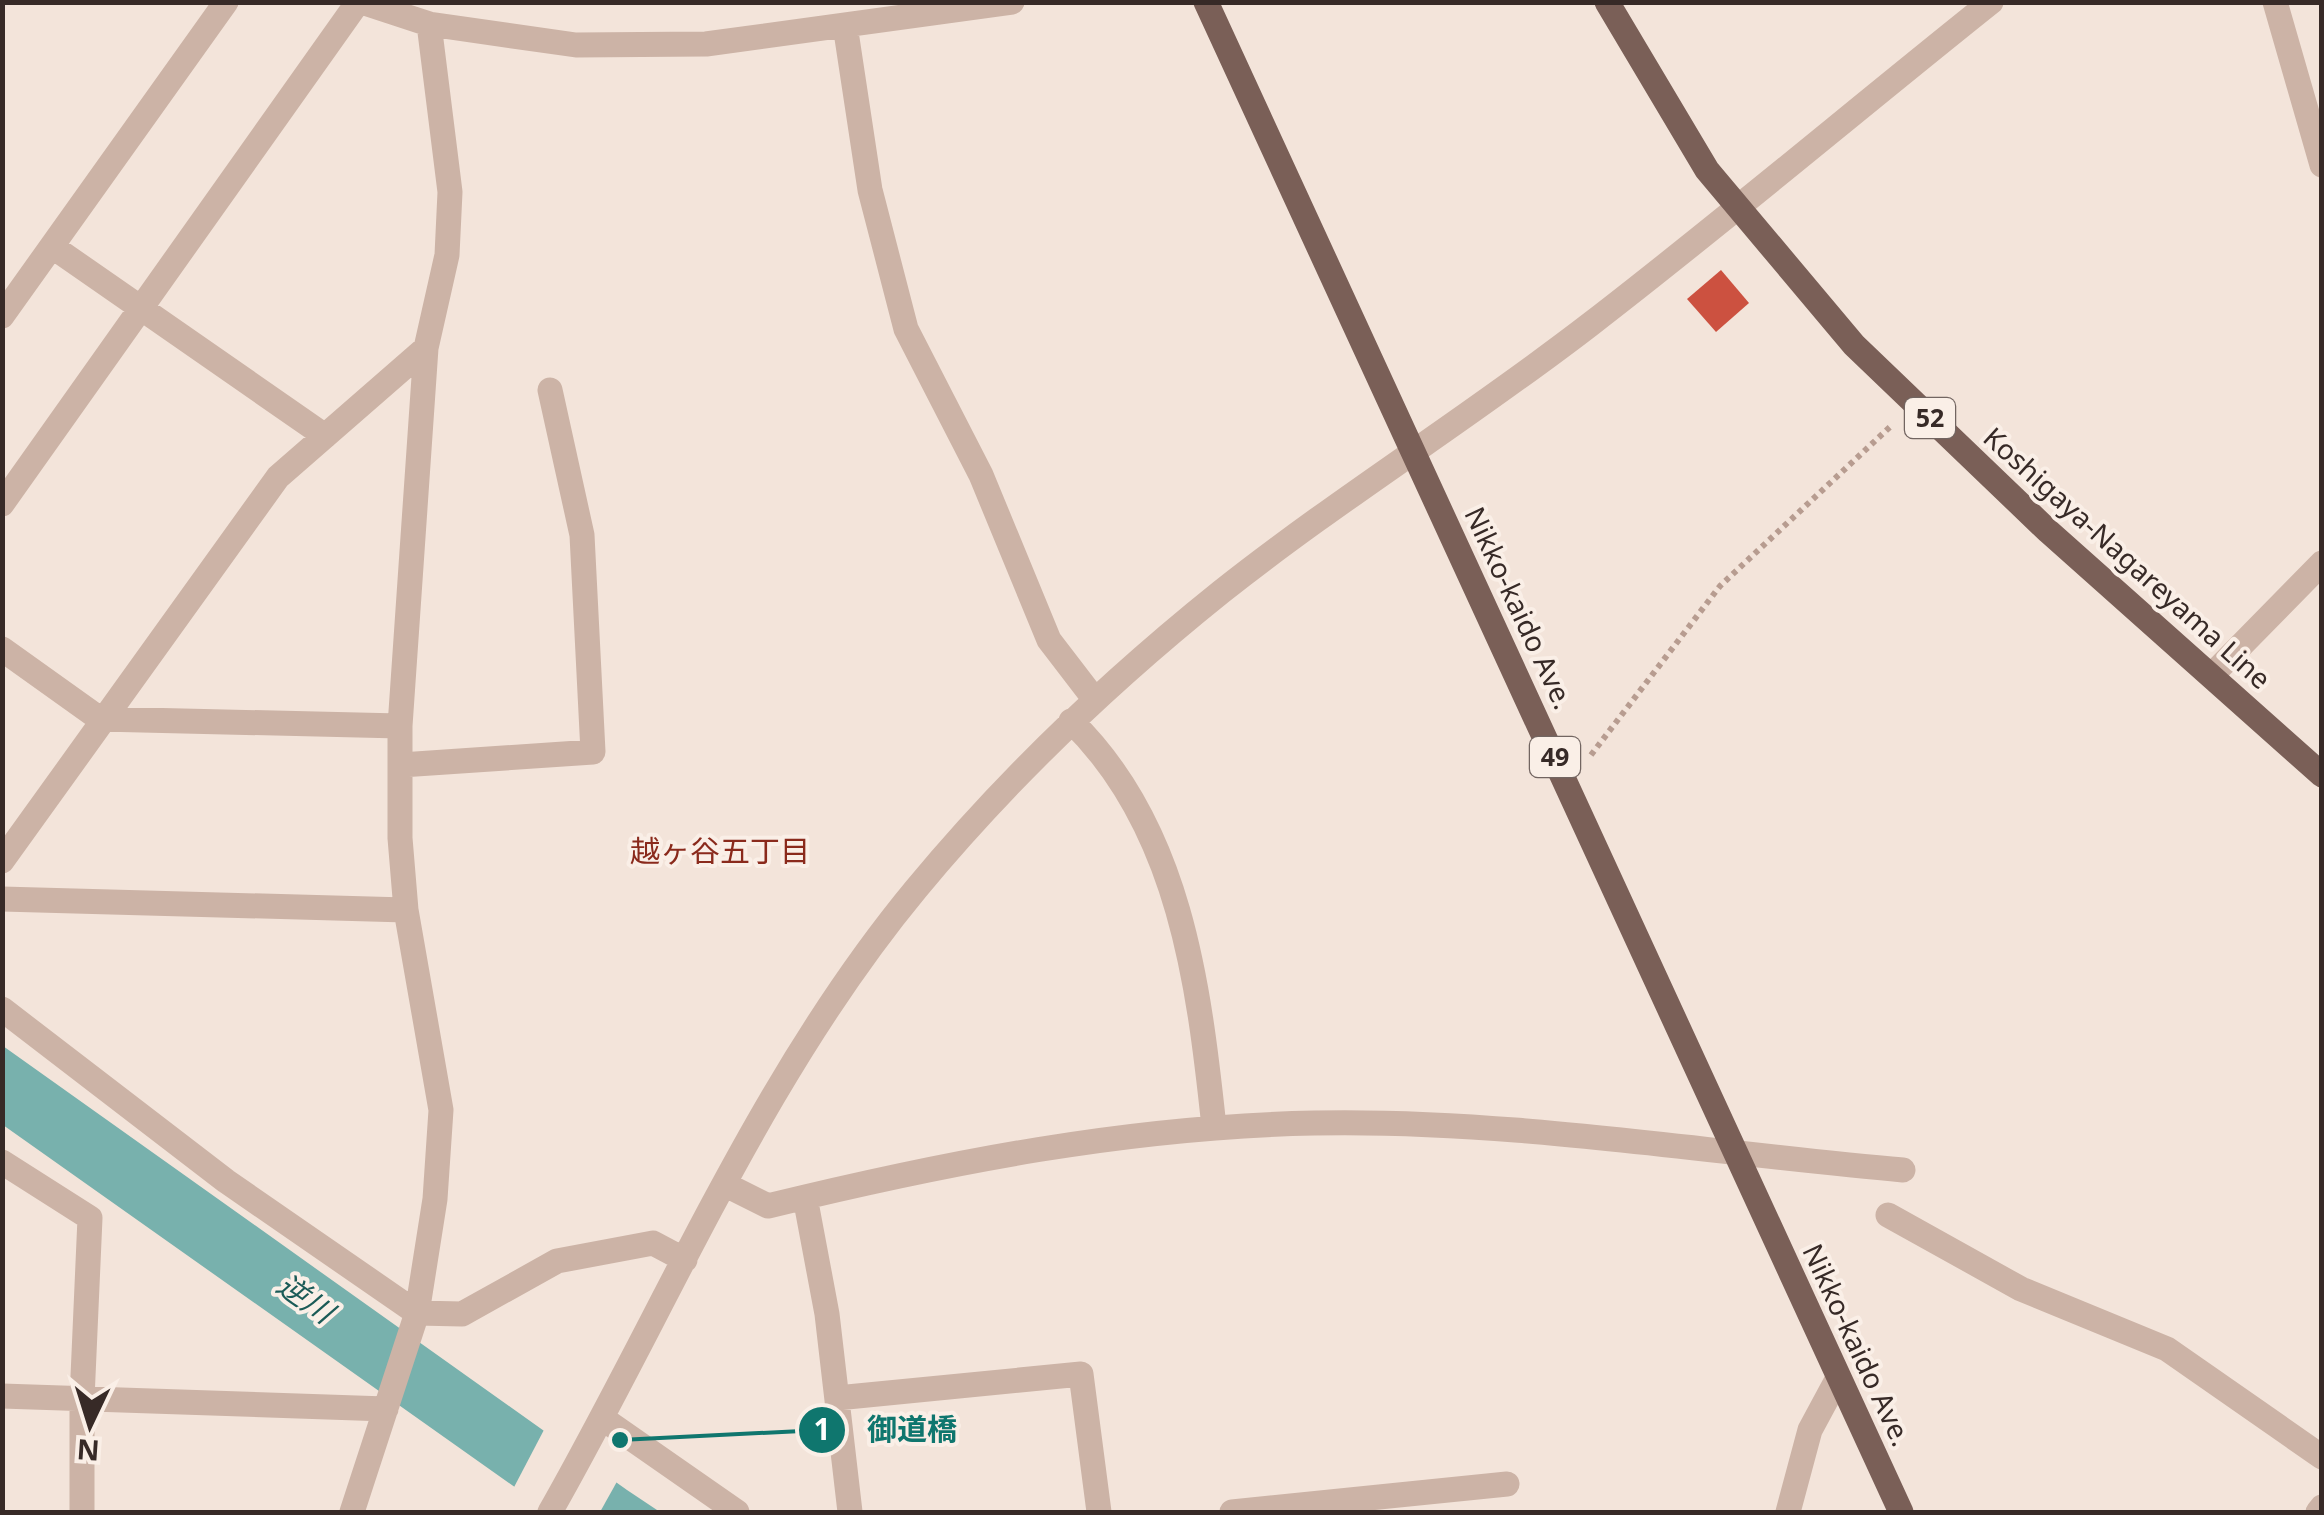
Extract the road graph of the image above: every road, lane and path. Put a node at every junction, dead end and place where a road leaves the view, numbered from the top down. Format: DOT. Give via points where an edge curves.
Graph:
graph roads {
  1 [pos="226,2"];
  2 [pos="360,2"];
  3 [pos="1012,2"];
  4 [pos="1206,2"];
  5 [pos="1607,2"];
  6 [pos="1991,2"];
  7 [pos="2275,2"];
  8 [pos="421,15"];
  9 [pos="845,25"];
  10 [pos="2322,165"];
  11 [pos="1734,206"];
  12 [pos="53,247"];
  13 [pos="142,308"];
  14 [pos="2,316"];
  15 [pos="426,348"];
  16 [pos="550,390"];
  17 [pos="1915,404"];
  18 [pos="326,436"];
  19 [pos="1413,453"];
  20 [pos="2,504"];
  21 [pos="2322,563"];
  22 [pos="2,649"];
  23 [pos="2212,675"];
  24 [pos="1095,700"];
  25 [pos="100,719"];
  26 [pos="1071,722"];
  27 [pos="400,726"];
  28 [pos="1591,755"];
  29 [pos="401,765"];
  30 [pos="2322,775"];
  31 [pos="6,849"];
  32 [pos="2,899"];
  33 [pos="406,910"];
  34 [pos="2,1009"];
  35 [pos="1214,1127"];
  36 [pos="1736,1154"];
  37 [pos="2,1162"];
  38 [pos="1903,1170"];
  39 [pos="724,1184"];
  40 [pos="804,1197"];
  41 [pos="1888,1215"];
  42 [pos="685,1260"];
  43 [pos="417,1313"];
  44 [pos="1838,1378"];
  45 [pos="2,1396"];
  46 [pos="837,1398"];
  47 [pos="82,1399"];
  48 [pos="386,1408"];
  49 [pos="597,1429"];
  50 [pos="2322,1457"];
  51 [pos="1508,1484"];
  52 [pos="1312,1509"];
  53 [pos="82,1512"];
  54 [pos="352,1512"];
  55 [pos="550,1512"];
  56 [pos="736,1512"];
  57 [pos="850,1512"];
  58 [pos="1099,1512"];
  59 [pos="1232,1512"];
  60 [pos="1788,1512"];
  61 [pos="1902,1512"];
  1 -- 12 [label="street"];
  2 -- 8 [label="street"];
  2 -- 13 [label="street"];
  3 -- 9 [label="street"];
  4 -- 19 [label="main road, Nikko-kaido Ave. / 49"];
  5 -- 11 [label="main road, Koshigaya-Nagareyama Line / 52" via="1670,114"];
  6 -- 11 [label="street"];
  7 -- 10 [label="street"];
  8 -- 9 [label="street" via="522,40 631,46 706,44"];
  8 -- 15 [label="street" via="450,192 447,254"];
  9 -- 24 [label="street" via="870,190 906,329 982,475 1048,640"];
  11 -- 17 [label="main road, Koshigaya-Nagareyama Line / 52" via="1854,345"];
  11 -- 19 [label="street" via="1592,324"];
  12 -- 13 [label="street"];
  12 -- 14 [label="street"];
  13 -- 18 [label="street"];
  13 -- 20 [label="street"];
  15 -- 18 [label="street"];
  15 -- 27 [label="street"];
  16 -- 29 [label="street" via="582,535 593,752"];
  17 -- 23 [label="main road, Koshigaya-Nagareyama Line / 52"];
  17 -- 28 [label="path" via="1720,586"];
  18 -- 25 [label="street" via="278,477"];
  19 -- 24 [label="street" via="1224,590"];
  19 -- 36 [label="main road, Nikko-kaido Ave. / 49"];
  21 -- 23 [label="street"];
  22 -- 25 [label="street"];
  23 -- 30 [label="main road, Koshigaya-Nagareyama Line / 52"];
  24 -- 26 [label="street"];
  25 -- 27 [label="street"];
  25 -- 31 [label="street"];
  26 -- 35 [label="street" via="1099,748 1162,863 1190,946"];
  26 -- 39 [label="street" via="984,810 864,956 814,1026"];
  27 -- 29 [label="street"];
  29 -- 33 [label="street"];
  32 -- 33 [label="street"];
  33 -- 43 [label="street" via="442,1110"];
  34 -- 43 [label="street" via="226,1181"];
  35 -- 36 [label="street" via="1317,1123 1473,1130"];
  35 -- 40 [label="street" via="1064,1142"];
  36 -- 38 [label="street"];
  36 -- 44 [label="main road, Nikko-kaido Ave. / 49"];
  37 -- 47 [label="street" via="90,1218"];
  39 -- 40 [label="street" via="768,1206"];
  39 -- 42 [label="street"];
  40 -- 46 [label="street"];
  41 -- 50 [label="street" via="2021,1289 2167,1349"];
  42 -- 43 [label="street" via="653,1243 557,1262 462,1314"];
  42 -- 49 [label="street"];
  43 -- 48 [label="street"];
  44 -- 60 [label="street" via="1810,1430"];
  44 -- 61 [label="main road, Nikko-kaido Ave. / 49"];
  45 -- 47 [label="street"];
  46 -- 57 [label="street"];
  46 -- 58 [label="street" via="1080,1374"];
  47 -- 48 [label="street"];
  47 -- 53 [label="street"];
  48 -- 54 [label="street"];
  49 -- 55 [label="street"];
  49 -- 56 [label="street"];
  51 -- 52 [label="street"];
  52 -- 59 [label="street"];
}
